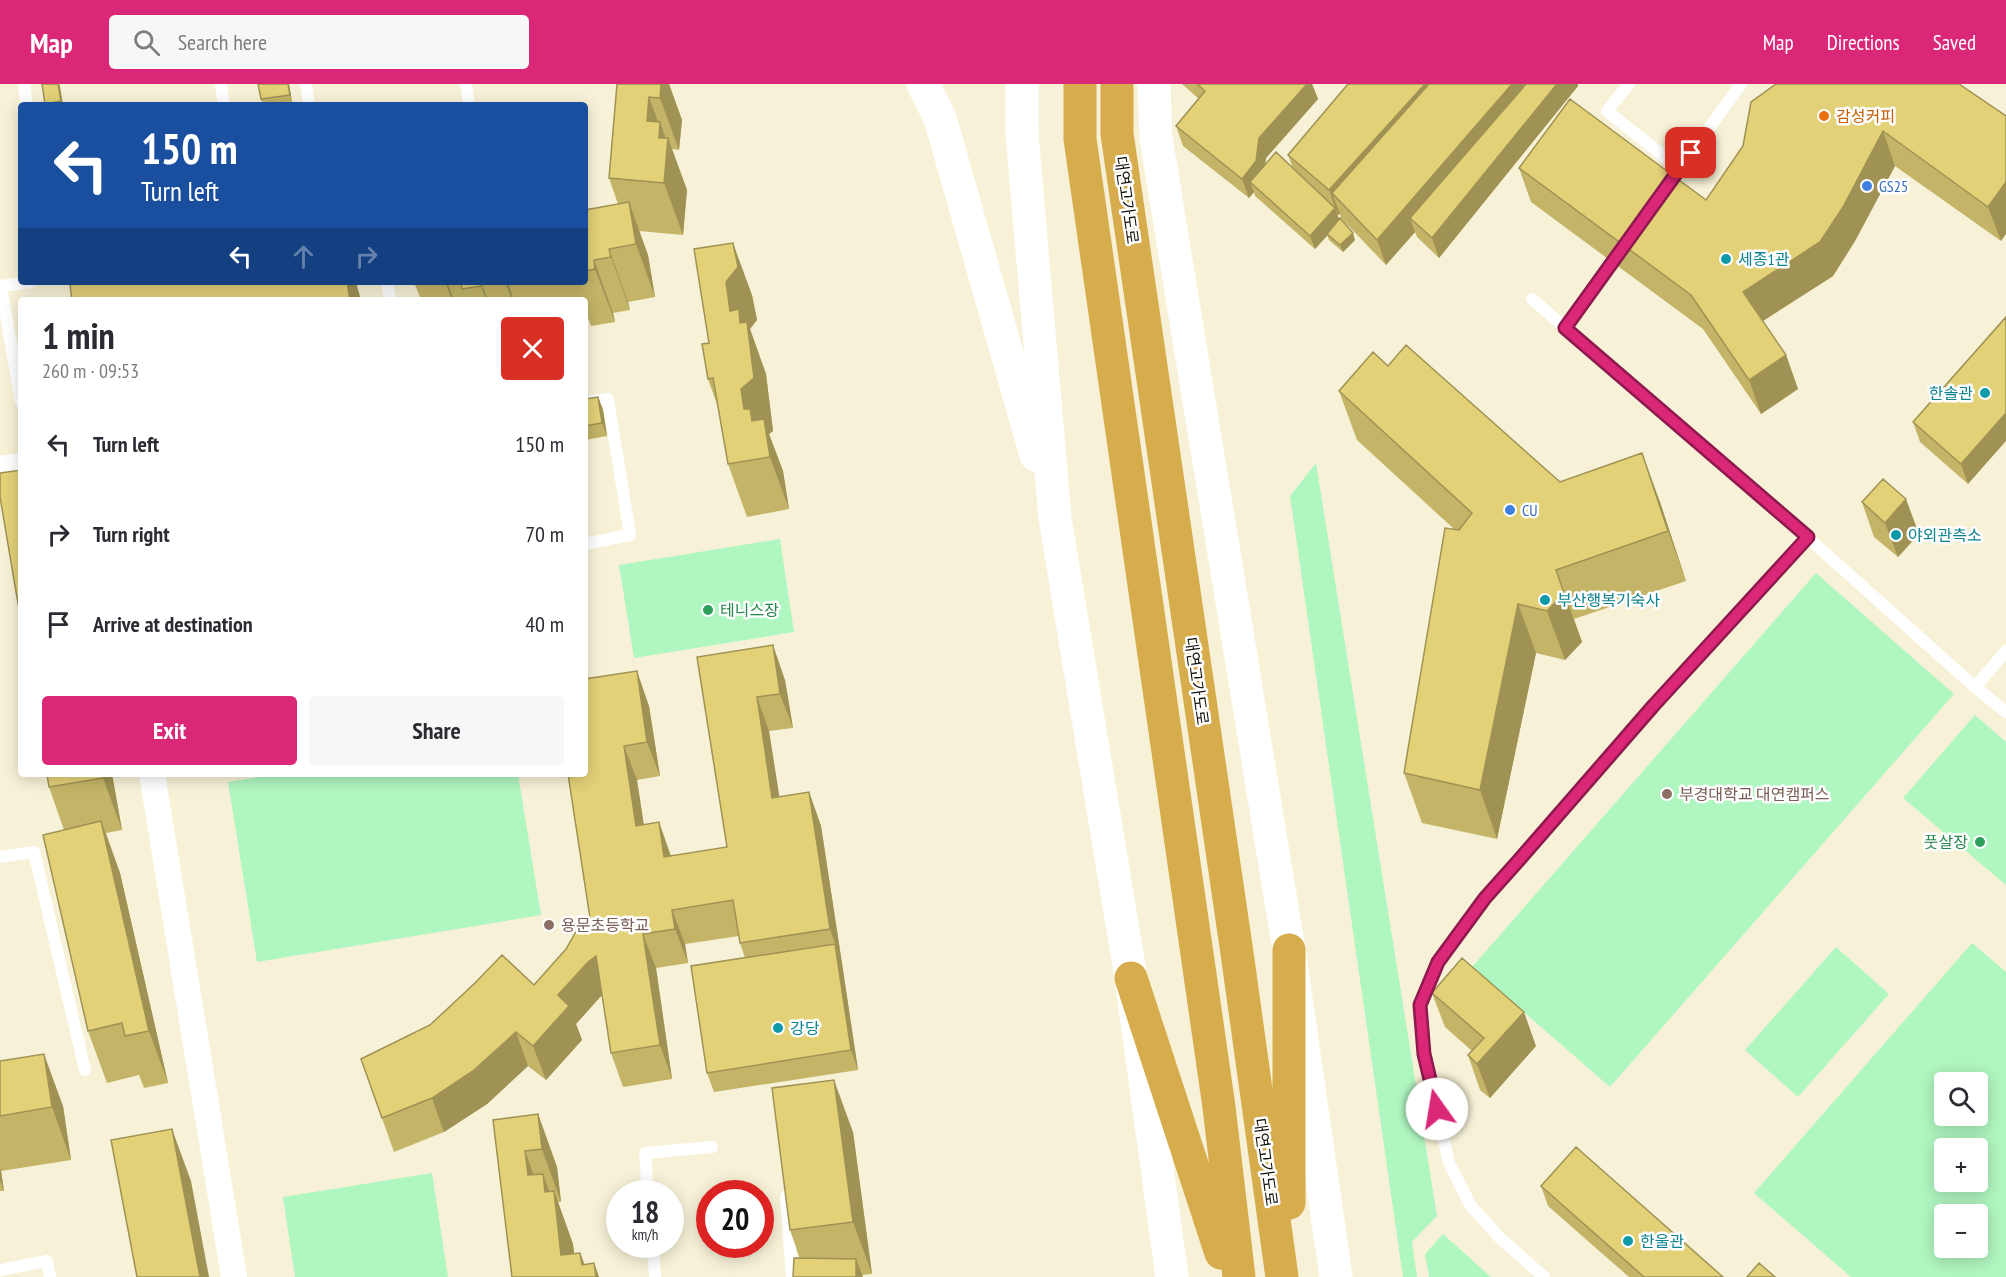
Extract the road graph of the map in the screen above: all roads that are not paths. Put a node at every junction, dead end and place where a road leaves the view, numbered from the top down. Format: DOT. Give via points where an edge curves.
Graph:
graph roads {
  1 [pos="24,84"];
  2 [pos="221,84"];
  3 [pos="306,84"];
  4 [pos="466,84"];
  5 [pos="923,84"];
  6 [pos="1022,84"];
  7 [pos="1080,84"];
  8 [pos="1117,84"];
  9 [pos="1629,84"];
  10 [pos="1741,84"];
  11 [pos="1155,89"];
  12 [pos="27,102"];
  13 [pos="224,102"];
  14 [pos="309,102"];
  15 [pos="469,102"];
  16 [pos="1680,169"];
  17 [pos="1660,197"];
  18 [pos="1633,235"];
  19 [pos="18,284"];
  20 [pos="1532,299"];
  21 [pos="1565,328"];
  22 [pos="18,385"];
  23 [pos="588,402"];
  24 [pos="18,466"];
  25 [pos="0,469"];
  26 [pos="1055,518"];
  27 [pos="1808,537"];
  28 [pos="588,543"];
  29 [pos="2006,651"];
  30 [pos="1975,687"];
  31 [pos="2006,712"];
  32 [pos="152,777"];
  33 [pos="0,857"];
  34 [pos="1289,950"];
  35 [pos="1131,978"];
  36 [pos="85,1070"];
  37 [pos="712,1147"];
  38 [pos="647,1180"];
  39 [pos="786,1188"];
  40 [pos="653,1258"];
  41 [pos="0,1270"];
  42 [pos="50,1277"];
  43 [pos="234,1277"];
  44 [pos="655,1277"];
  45 [pos="792,1277"];
  46 [pos="1172,1277"];
  47 [pos="1229,1277"];
  48 [pos="1239,1277"];
  49 [pos="1282,1277"];
  50 [pos="1289,1277"];
  51 [pos="1336,1277"];
  52 [pos="1544,1277"];
  1 -- 12 [label="lane"];
  2 -- 13 [label="lane"];
  3 -- 14 [label="lane"];
  4 -- 15 [label="lane"];
  5 -- 26 [label="main road" via="940,118"];
  6 -- 26 [label="main road" via="1022,134"];
  7 -- 48 [label="highway" via="1080,139 1219,1107"];
  8 -- 49 [label="highway, 대연고가도로" via="1117,134"];
  9 -- 16 [label="lane" via="1607,111"];
  10 -- 16 [label="lane"];
  11 -- 34 [label="main road" via="1158,150"];
  16 -- 17 [label="lane"];
  18 -- 21 [label="lane"];
  19 -- 22 [label="lane" via="1,286"];
  20 -- 21 [label="lane"];
  21 -- 27 [label="lane"];
  23 -- 28 [label="lane" via="608,399 630,535"];
  24 -- 25 [label="street"];
  26 -- 35 [label="main road"];
  27 -- 30 [label="lane"];
  27 -- 52 [label="lane" via="1485,898 1438,962 1420,1005 1424,1054 1449,1163 1471,1206"];
  29 -- 30 [label="lane"];
  30 -- 31 [label="lane"];
  32 -- 43 [label="street"];
  33 -- 36 [label="lane" via="34,852"];
  34 -- 50 [label="highway"];
  34 -- 51 [label="main road"];
  35 -- 46 [label="main road"];
  35 -- 47 [label="highway"];
  37 -- 38 [label="lane" via="645,1153"];
  39 -- 45 [label="lane"];
  40 -- 44 [label="lane"];
  41 -- 42 [label="lane" via="47,1262"];
}
